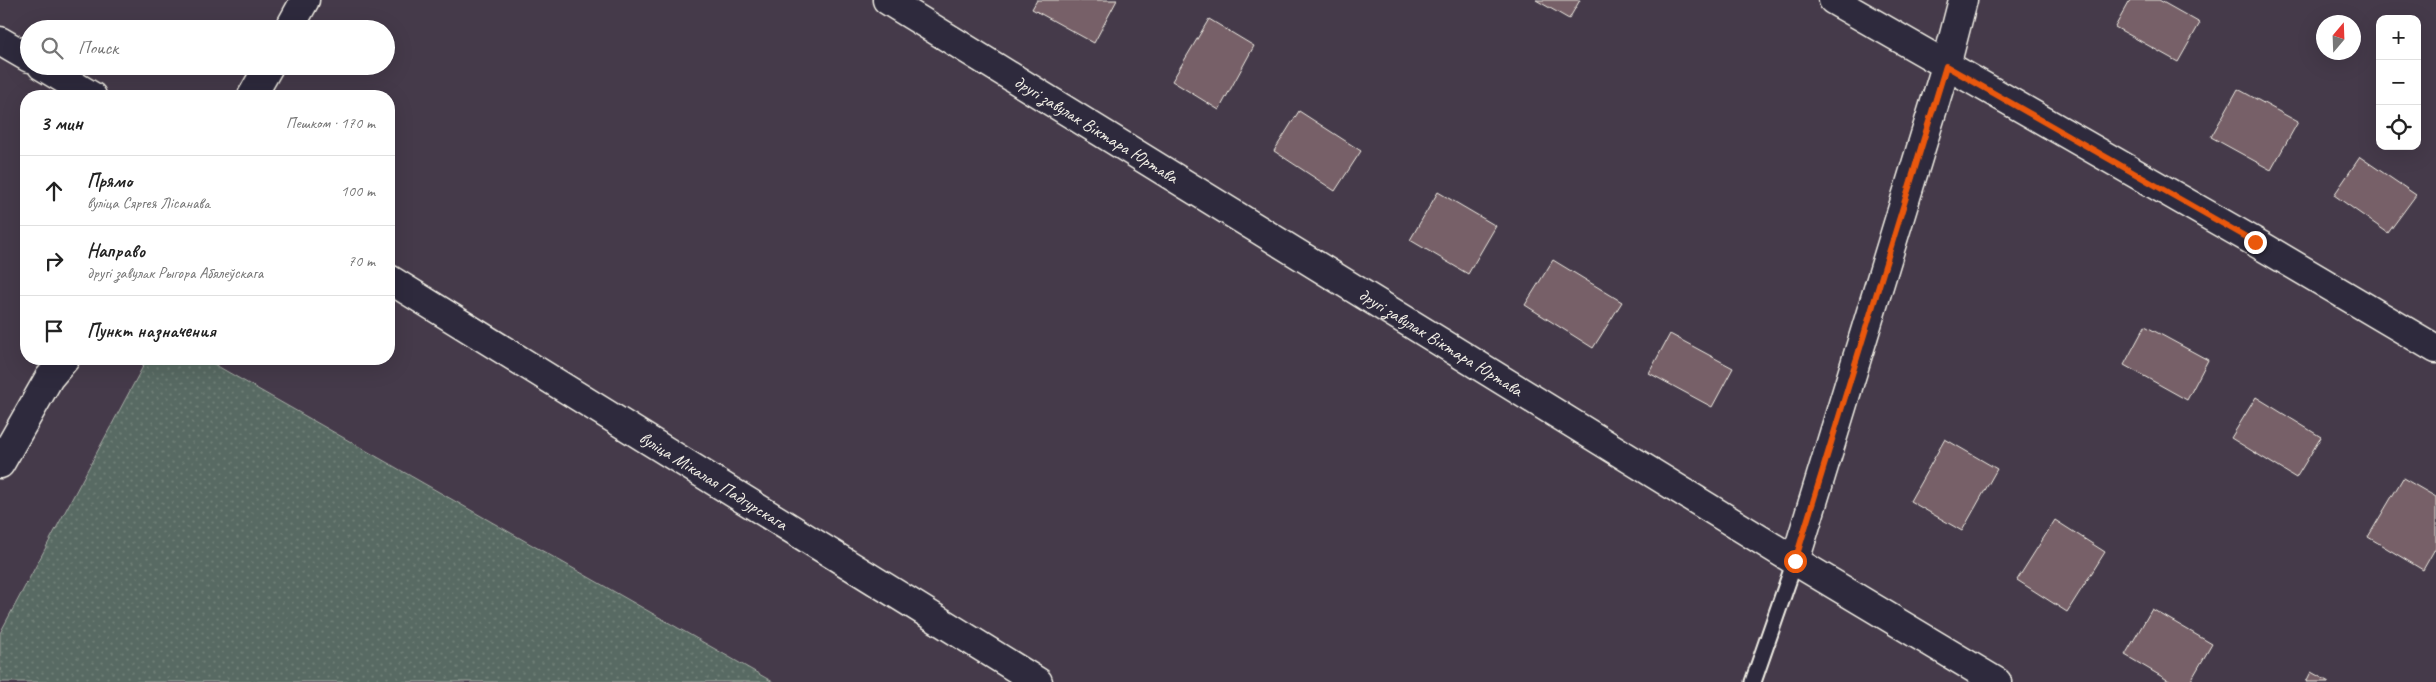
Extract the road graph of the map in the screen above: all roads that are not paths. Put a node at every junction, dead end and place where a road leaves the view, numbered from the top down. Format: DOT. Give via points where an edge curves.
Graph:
graph roads {
  1 [pos="305,0"];
  2 [pos="887,0"];
  3 [pos="1833,0"];
  4 [pos="1963,0"];
  5 [pos="294,20"];
  6 [pos="0,40"];
  7 [pos="20,52"];
  8 [pos="1946,66"];
  9 [pos="57,75"];
  10 [pos="264,75"];
  11 [pos="82,90"];
  12 [pos="255,90"];
  13 [pos="395,283"];
  14 [pos="2436,349"];
  15 [pos="60,365"];
  16 [pos="0,464"];
  17 [pos="1795,561"];
  18 [pos="1038,682"];
  19 [pos="1753,682"];
  20 [pos="1997,682"];
  1 -- 5 [label="street"];
  2 -- 17 [label="street, другі завулак Віктара Юртава"];
  3 -- 8 [label="street"];
  4 -- 8 [label="street"];
  6 -- 7 [label="street"];
  8 -- 14 [label="street"];
  8 -- 17 [label="street"];
  9 -- 11 [label="street"];
  10 -- 12 [label="street"];
  13 -- 18 [label="street, вуліца Мікалая Падгурскага"];
  15 -- 16 [label="street" via="49,378"];
  17 -- 19 [label="lane"];
  17 -- 20 [label="street, другі завулак Віктара Юртава"];
}
